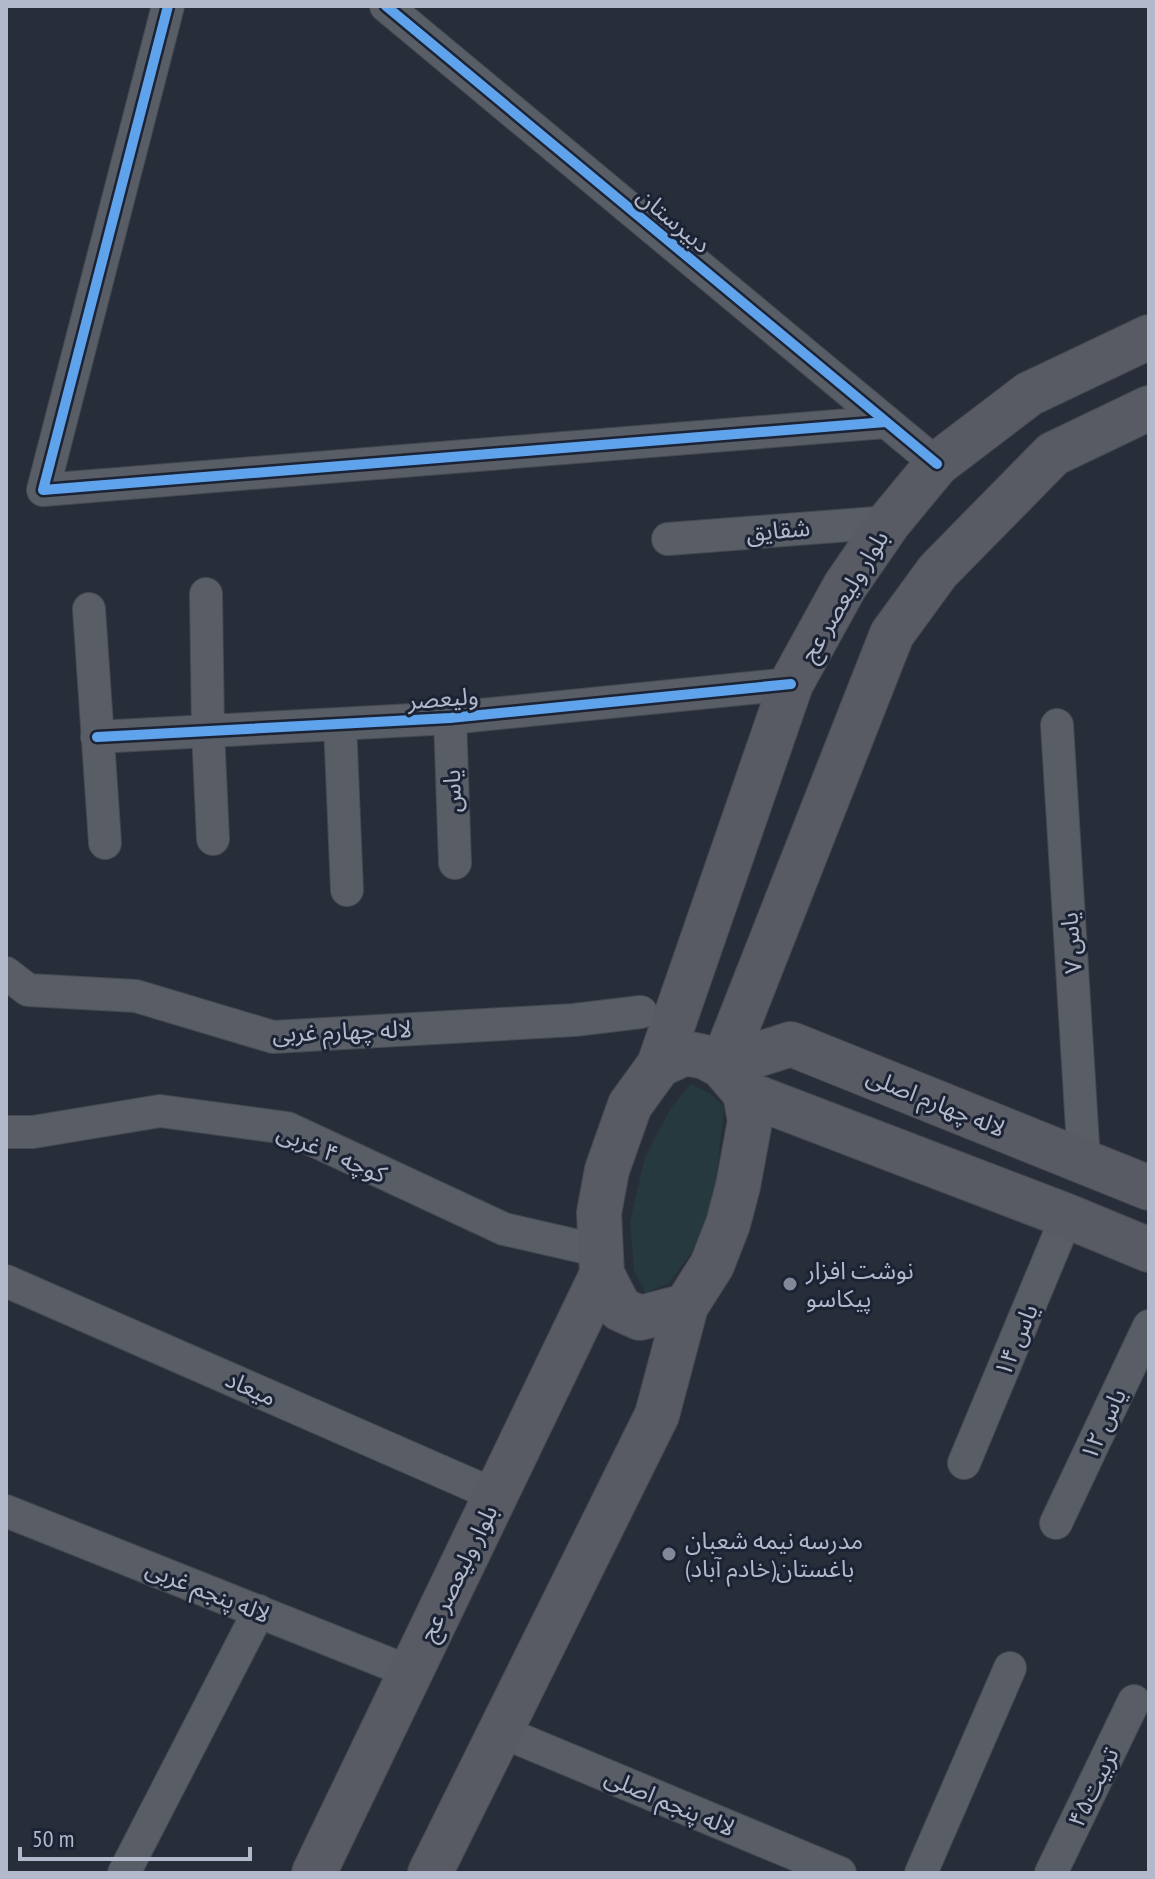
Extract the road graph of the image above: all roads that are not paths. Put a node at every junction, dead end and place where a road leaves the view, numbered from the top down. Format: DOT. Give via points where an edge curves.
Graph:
graph roads {
  1 [pos="168,6"];
  2 [pos="386,6"];
  3 [pos="1149,337"];
  4 [pos="1149,408"];
  5 [pos="886,422"];
  6 [pos="937,464"];
  7 [pos="889,522"];
  8 [pos="668,539"];
  9 [pos="206,594"];
  10 [pos="89,609"];
  11 [pos="791,684"];
  12 [pos="450,718"];
  13 [pos="340,724"];
  14 [pos="1057,725"];
  15 [pos="208,731"];
  16 [pos="97,737"];
  17 [pos="213,839"];
  18 [pos="105,843"];
  19 [pos="455,863"];
  20 [pos="347,890"];
  21 [pos="6,973"];
  22 [pos="641,1012"];
  23 [pos="659,1065"];
  24 [pos="733,1080"];
  25 [pos="6,1132"];
  26 [pos="1084,1161"];
  27 [pos="1149,1188"];
  28 [pos="1067,1216"];
  29 [pos="1149,1250"];
  30 [pos="601,1262"];
  31 [pos="6,1281"];
  32 [pos="686,1306"];
  33 [pos="1149,1326"];
  34 [pos="964,1463"];
  35 [pos="495,1495"];
  36 [pos="6,1511"];
  37 [pos="1056,1523"];
  38 [pos="259,1611"];
  39 [pos="1010,1668"];
  40 [pos="410,1672"];
  41 [pos="1134,1701"];
  42 [pos="500,1731"];
  43 [pos="124,1873"];
  44 [pos="314,1873"];
  45 [pos="430,1873"];
  46 [pos="840,1873"];
  47 [pos="921,1873"];
  48 [pos="1051,1873"];
  1 -- 5 [label="street" via="43,490"];
  2 -- 5 [label="street, دبیرستان"];
  3 -- 6 [label="main road, بلوار ولیعصر عج" via="1029,394"];
  4 -- 24 [label="main road" via="1053,454 938,571 892,634"];
  5 -- 6 [label="street, دبیرستان"];
  6 -- 7 [label="main road, بلوار ولیعصر عج"];
  7 -- 8 [label="street, شقایق"];
  7 -- 11 [label="main road, بلوار ولیعصر عج" via="845,586"];
  9 -- 15 [label="street"];
  10 -- 16 [label="street"];
  11 -- 12 [label="street, ولیعصر"];
  11 -- 23 [label="main road, بلوار ولیعصر عج"];
  12 -- 13 [label="street, ولیعصر"];
  12 -- 19 [label="street, یاس"];
  13 -- 15 [label="street, ولیعصر"];
  13 -- 20 [label="street"];
  14 -- 26 [label="street, یاس ۷"];
  15 -- 16 [label="street, ولیعصر"];
  15 -- 17 [label="street"];
  16 -- 18 [label="street"];
  21 -- 22 [label="street, لاله چهارم غربی" via="28,990 136,996 273,1037"];
  23 -- 24 [label="main road" via="685,1053 705,1057"];
  23 -- 30 [label="main road, بلوار ولیعصر عج" via="630,1105 607,1170 599,1213"];
  24 -- 26 [label="main road, لاله چهارم اصلی" via="791,1044"];
  24 -- 28 [label="main road"];
  24 -- 32 [label="main road" via="750,1121 738,1186 712,1265"];
  25 -- 30 [label="street, کوچه ۴ غربی" via="160,1111 287,1128 504,1229"];
  26 -- 27 [label="main road, لاله چهارم اصلی"];
  28 -- 29 [label="main road"];
  28 -- 34 [label="street, یاس ۱۴"];
  30 -- 32 [label="main road" via="620,1309 640,1318"];
  30 -- 35 [label="main road, بلوار ولیعصر عج"];
  31 -- 35 [label="street, میعاد"];
  32 -- 42 [label="main road" via="657,1415"];
  33 -- 37 [label="street, یاس ۱۲"];
  35 -- 40 [label="main road, بلوار ولیعصر عج"];
  36 -- 38 [label="street, لاله پنجم غربی"];
  38 -- 40 [label="street, لاله پنجم غربی"];
  38 -- 43 [label="street"];
  39 -- 47 [label="street"];
  40 -- 44 [label="main road, بلوار ولیعصر عج"];
  41 -- 48 [label="street, تربیت۴۵"];
  42 -- 45 [label="main road"];
  42 -- 46 [label="street, لاله پنجم اصلی"];
}
